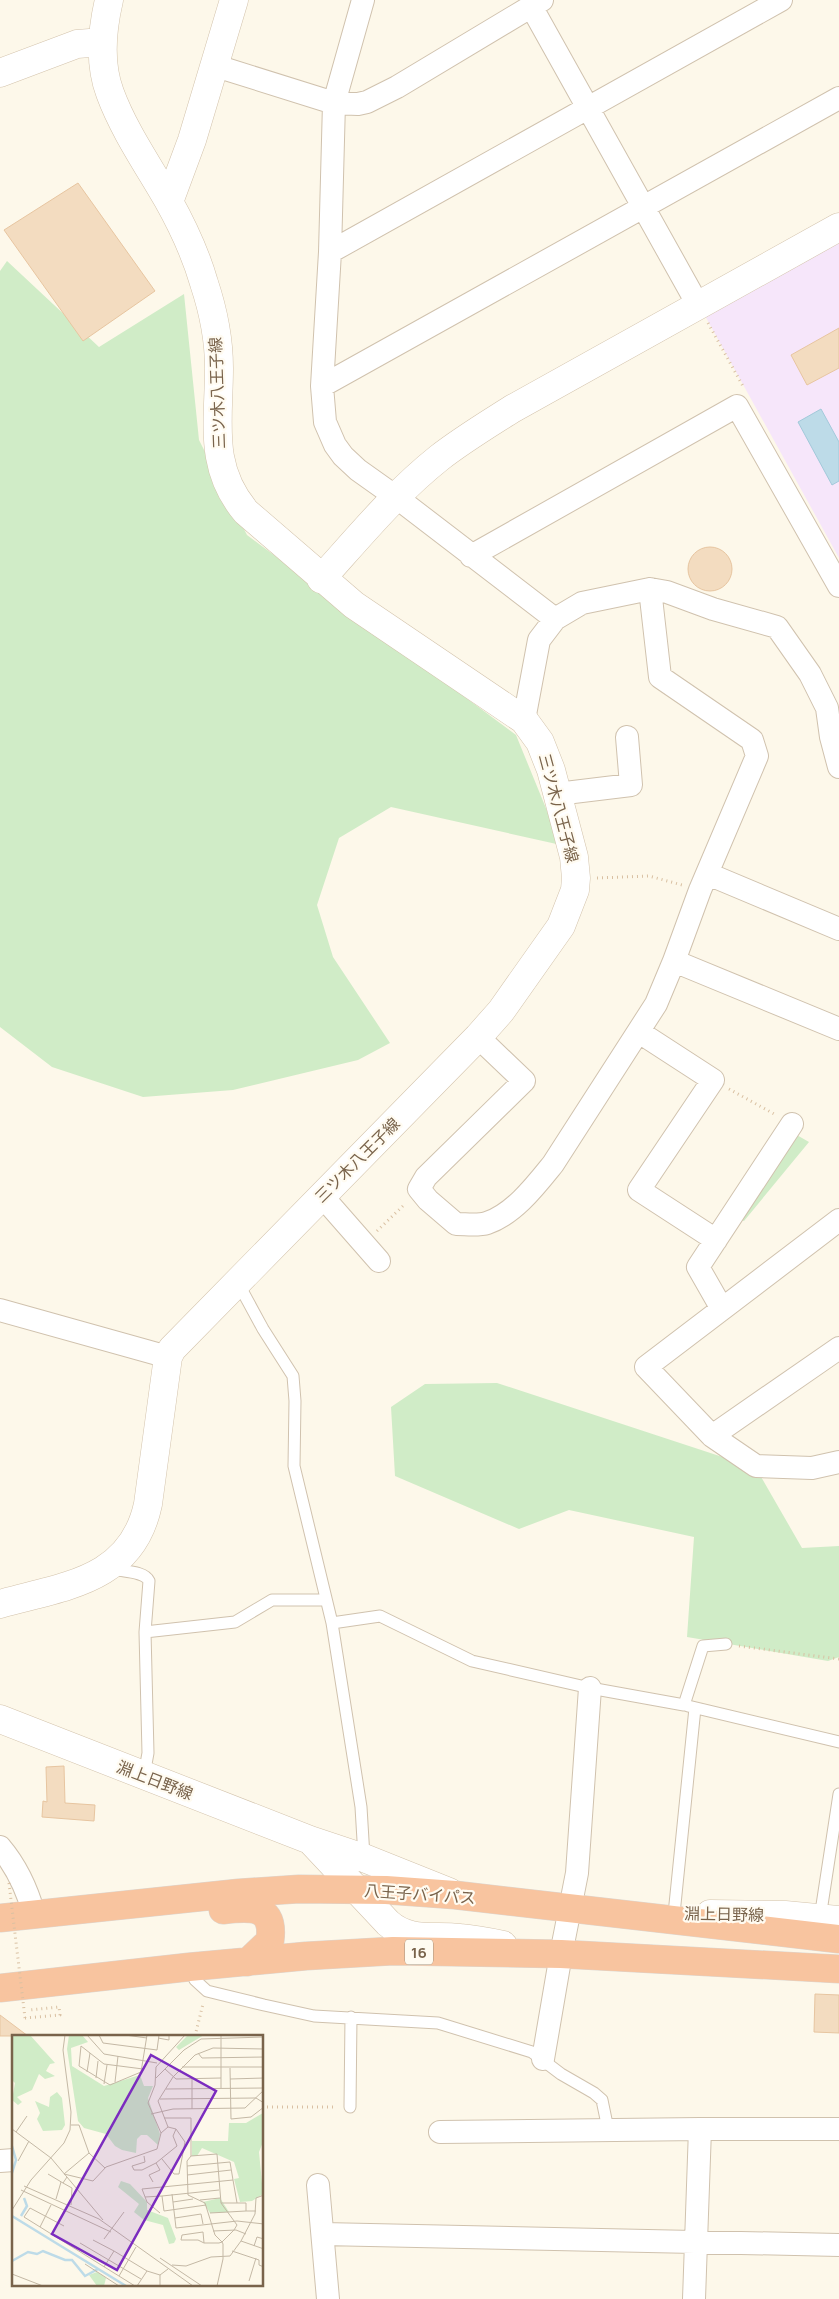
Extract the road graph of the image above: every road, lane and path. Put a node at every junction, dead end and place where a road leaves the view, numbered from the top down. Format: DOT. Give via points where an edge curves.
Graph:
graph roads {
  1 [pos="109,0"];
  2 [pos="234,0"];
  3 [pos="363,0"];
  4 [pos="782,0"];
  5 [pos="536,3"];
  6 [pos="102,47"];
  7 [pos="216,66"];
  8 [pos="0,73"];
  9 [pos="839,98"];
  10 [pos="334,103"];
  11 [pos="588,108"];
  12 [pos="169,202"];
  13 [pos="644,207"];
  14 [pos="839,227"];
  15 [pos="330,252"];
  16 [pos="698,305"];
  17 [pos="322,386"];
  18 [pos="396,497"];
  19 [pos="471,556"];
  20 [pos="321,579"];
  21 [pos="839,586"];
  22 [pos="650,589"];
  23 [pos="555,619"];
  24 [pos="524,720"];
  25 [pos="627,737"];
  26 [pos="839,767"];
  27 [pos="557,794"];
  28 [pos="576,878"];
  29 [pos="704,882"];
  30 [pos="839,929"];
  31 [pos="674,961"];
  32 [pos="839,1028"];
  33 [pos="639,1032"];
  34 [pos="478,1037"];
  35 [pos="713,1080"];
  36 [pos="792,1124"];
  37 [pos="419,1189"];
  38 [pos="322,1196"];
  39 [pos="839,1220"];
  40 [pos="716,1240"];
  41 [pos="364,1244"];
  42 [pos="380,1261"];
  43 [pos="238,1283"];
  44 [pos="0,1310"];
  45 [pos="722,1310"];
  46 [pos="839,1348"];
  47 [pos="168,1357"];
  48 [pos="712,1436"];
  49 [pos="839,1462"];
  50 [pos="108,1568"];
  51 [pos="326,1600"];
  52 [pos="0,1604"];
  53 [pos="332,1623"];
  54 [pos="145,1632"];
  55 [pos="726,1644"];
  56 [pos="839,1659"];
  57 [pos="590,1688"];
  58 [pos="690,1707"];
  59 [pos="0,1719"];
  60 [pos="839,1742"];
  61 [pos="144,1775"];
  62 [pos="839,1794"];
  63 [pos="310,1840"];
  64 [pos="0,1847"];
  65 [pos="364,1858"];
  66 [pos="9,1883"];
  67 [pos="299,1890"];
  68 [pos="357,1890"];
  69 [pos="455,1895"];
  70 [pos="104,1907"];
  71 [pos="570,1910"];
  72 [pos="609,1913"];
  73 [pos="34,1914"];
  74 [pos="674,1914"];
  75 [pos="0,1918"];
  76 [pos="829,1919"];
  77 [pos="839,1939"];
  78 [pos="560,1954"];
  79 [pos="248,1962"];
  80 [pos="188,1967"];
  81 [pos="839,1969"];
  82 [pos="0,1988"];
  83 [pos="207,1991"];
  84 [pos="29,2010"];
  85 [pos="352,2017"];
  86 [pos="195,2035"];
  87 [pos="544,2059"];
  88 [pos="264,2106"];
  89 [pos="350,2107"];
  90 [pos="608,2129"];
  91 [pos="700,2129"];
  92 [pos="839,2129"];
  93 [pos="440,2132"];
  94 [pos="318,2185"];
  95 [pos="323,2234"];
  96 [pos="696,2241"];
  97 [pos="839,2245"];
  98 [pos="328,2299"];
  99 [pos="694,2299"];
  1 -- 6 [label="main road, 三ツ木八王子線"];
  2 -- 7 [label="main road"];
  3 -- 10 [label="street"];
  4 -- 11 [label="street"];
  5 -- 10 [label="street" via="374,99 358,104"];
  5 -- 11 [label="street"];
  6 -- 8 [label="main road" via="90,43 76,44"];
  6 -- 12 [label="main road, 三ツ木八王子線" via="109,92"];
  7 -- 10 [label="street"];
  7 -- 12 [label="main road"];
  9 -- 13 [label="street"];
  10 -- 15 [label="street"];
  11 -- 13 [label="street"];
  11 -- 15 [label="street"];
  12 -- 20 [label="main road, 三ツ木八王子線" via="196,261 211,306 219,367 216,435 224,475 246,512"];
  13 -- 16 [label="street"];
  13 -- 17 [label="street"];
  14 -- 16 [label="main road"];
  15 -- 17 [label="street"];
  16 -- 18 [label="main road" via="512,409 439,458"];
  17 -- 18 [label="street" via="325,422 335,445 358,470"];
  18 -- 19 [label="street"];
  18 -- 20 [label="main road"];
  19 -- 21 [label="street" via="737,406"];
  19 -- 23 [label="street"];
  20 -- 24 [label="main road, 三ツ木八王子線" via="406,642"];
  22 -- 23 [label="street" via="582,603"];
  22 -- 26 [label="street" via="778,627 810,674 827,708"];
  22 -- 29 [label="street" via="660,677 752,740 757,756"];
  23 -- 24 [label="street" via="539,640"];
  24 -- 27 [label="main road, 三ツ木八王子線" via="540,742"];
  25 -- 27 [label="street" via="632,786"];
  27 -- 28 [label="main road, 三ツ木八王子線" via="574,857"];
  28 -- 29 [label="path" via="649,876"];
  28 -- 34 [label="main road, 三ツ木八王子線" via="561,926 512,997"];
  29 -- 30 [label="street"];
  29 -- 31 [label="street"];
  31 -- 32 [label="street"];
  31 -- 33 [label="street" via="656,1004"];
  33 -- 35 [label="street"];
  33 -- 37 [label="street" via="552,1164 537,1184 502,1215 486,1223 456,1224"];
  34 -- 37 [label="street" via="524,1081 426,1177"];
  34 -- 38 [label="main road, 三ツ木八王子線"];
  35 -- 36 [label="path"];
  35 -- 40 [label="street" via="639,1190"];
  36 -- 40 [label="street"];
  37 -- 41 [label="path"];
  38 -- 41 [label="street"];
  38 -- 43 [label="main road, 三ツ木八王子線"];
  39 -- 45 [label="street"];
  40 -- 45 [label="street" via="698,1267"];
  41 -- 42 [label="street"];
  43 -- 47 [label="main road, 三ツ木八王子線" via="172,1349"];
  43 -- 51 [label="lane" via="292,1376 296,1401 294,1466"];
  44 -- 47 [label="street"];
  45 -- 48 [label="street" via="646,1367"];
  46 -- 48 [label="street"];
  47 -- 50 [label="main road" via="145,1518 132,1543"];
  48 -- 49 [label="street" via="756,1466 812,1468"];
  50 -- 52 [label="main road" via="73,1583"];
  50 -- 54 [label="lane" via="147,1577"];
  51 -- 53 [label="lane"];
  51 -- 54 [label="lane" via="272,1600 235,1622"];
  53 -- 57 [label="lane" via="380,1616 472,1661"];
  53 -- 65 [label="lane" via="361,1807"];
  54 -- 61 [label="lane" via="148,1753"];
  55 -- 56 [label="path"];
  55 -- 58 [label="lane" via="703,1646"];
  57 -- 58 [label="lane"];
  57 -- 71 [label="street" via="577,1873"];
  58 -- 60 [label="lane"];
  58 -- 74 [label="lane"];
  59 -- 61 [label="main road, 淵上日野線"];
  61 -- 63 [label="main road, 淵上日野線"];
  62 -- 76 [label="lane"];
  63 -- 65 [label="main road, 淵上日野線"];
  63 -- 67 [label="main road" via="316,1851 318,1870"];
  63 -- 68 [label="main road, 淵上日野線"];
  64 -- 73 [label="street" via="17,1871"];
  65 -- 69 [label="main road, 淵上日野線"];
  66 -- 84 [label="path, bridge" via="25,2018 60,2014 58,2007"];
  67 -- 68 [label="highway, 八王子バイパス"];
  67 -- 70 [label="highway, 八王子バイパス"];
  68 -- 69 [label="highway, 八王子バイパス"];
  68 -- 78 [label="main road, 淵上日野線" via="388,1923 406,1935 460,1938"];
  69 -- 71 [label="highway, 八王子バイパス"];
  70 -- 73 [label="highway, 八王子バイパス"];
  70 -- 79 [label="highway" via="167,1915 256,1909 269,1922 270,1941"];
  71 -- 72 [label="highway, 八王子バイパス"];
  71 -- 78 [label="street"];
  72 -- 74 [label="main road, 淵上日野線"];
  72 -- 77 [label="highway, 八王子バイパス"];
  73 -- 75 [label="highway, 八王子バイパス"];
  74 -- 76 [label="main road, 淵上日野線" via="785,1915"];
  78 -- 79 [label="highway, 16" via="393,1951"];
  78 -- 81 [label="highway, 16"];
  78 -- 87 [label="street"];
  79 -- 80 [label="highway, 16"];
  80 -- 82 [label="highway, 16"];
  80 -- 83 [label="lane" via="195,1980"];
  83 -- 85 [label="lane" via="314,2016"];
  83 -- 86 [label="path"];
  85 -- 87 [label="lane" via="438,2023 532,2052"];
  85 -- 89 [label="lane"];
  87 -- 90 [label="lane" via="602,2100"];
  88 -- 89 [label="path"];
  90 -- 91 [label="street"];
  90 -- 93 [label="street"];
  91 -- 92 [label="street"];
  91 -- 96 [label="street"];
  94 -- 95 [label="street"];
  95 -- 96 [label="street"];
  95 -- 98 [label="street"];
  96 -- 97 [label="street"];
  96 -- 99 [label="street"];
}
